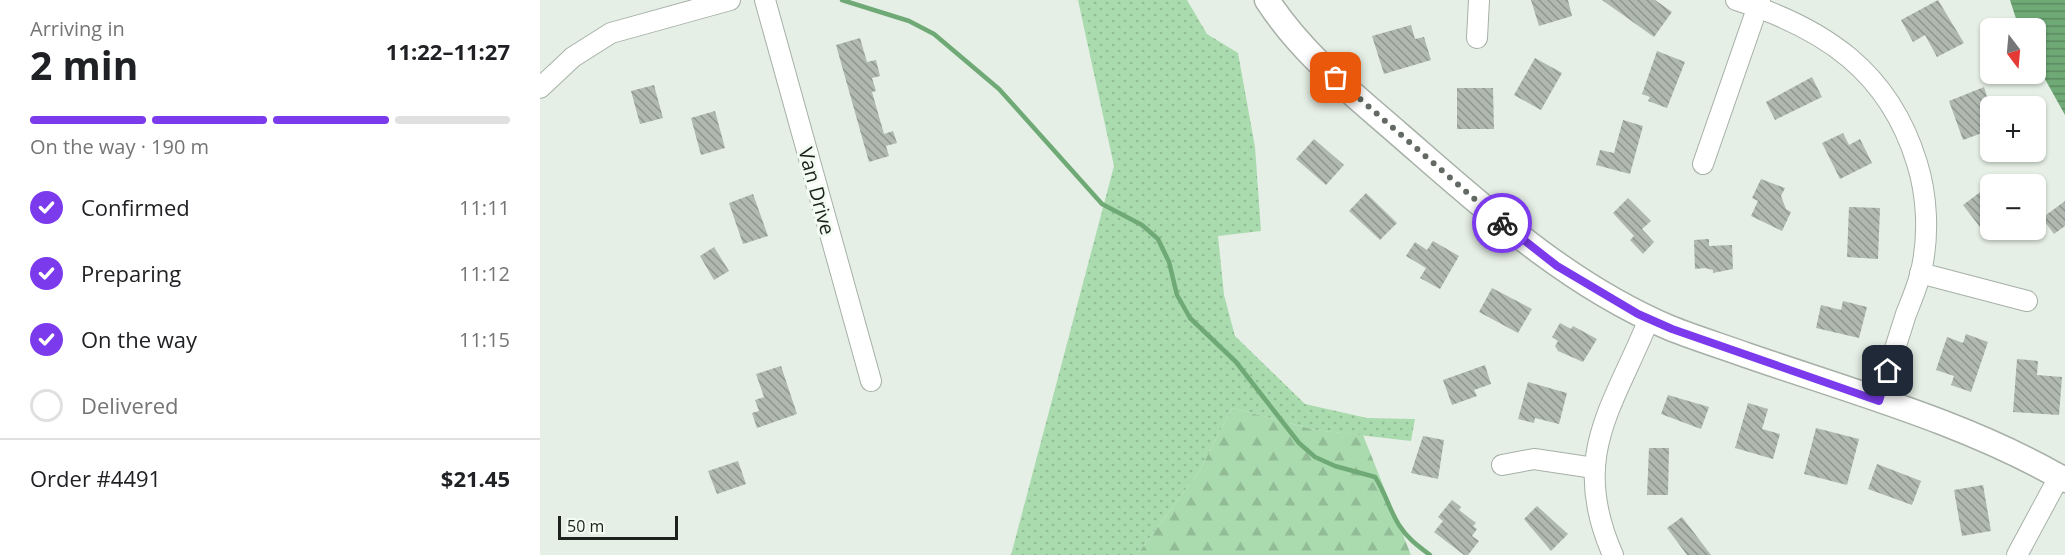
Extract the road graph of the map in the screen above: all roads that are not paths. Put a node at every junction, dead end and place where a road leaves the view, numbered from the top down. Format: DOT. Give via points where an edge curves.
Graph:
graph roads {
  1 [pos="730,0"];
  2 [pos="765,0"];
  3 [pos="1267,0"];
  4 [pos="1479,0"];
  5 [pos="1736,0"];
  6 [pos="1759,3"];
  7 [pos="1477,38"];
  8 [pos="540,88"];
  9 [pos="1703,164"];
  10 [pos="1920,273"];
  11 [pos="2027,301"];
  12 [pos="1650,319"];
  13 [pos="871,381"];
  14 [pos="1879,401"];
  15 [pos="1502,465"];
  16 [pos="1594,468"];
  17 [pos="2062,479"];
  18 [pos="1613,555"];
  19 [pos="2017,555"];
  1 -- 8 [label="street" via="611,33 573,57"];
  2 -- 13 [label="street, Van Drive"];
  3 -- 12 [label="street" via="1318,63 1506,226 1557,266"];
  4 -- 7 [label="street"];
  5 -- 6 [label="street"];
  6 -- 9 [label="street"];
  6 -- 10 [label="street" via="1841,50 1880,87 1899,115 1923,190 1925,239"];
  10 -- 11 [label="street"];
  10 -- 14 [label="street"];
  12 -- 14 [label="street"];
  12 -- 16 [label="street" via="1601,430"];
  14 -- 17 [label="street" via="2009,451"];
  15 -- 16 [label="street" via="1534,459"];
  16 -- 18 [label="street" via="1597,506"];
  17 -- 19 [label="street"];
}
